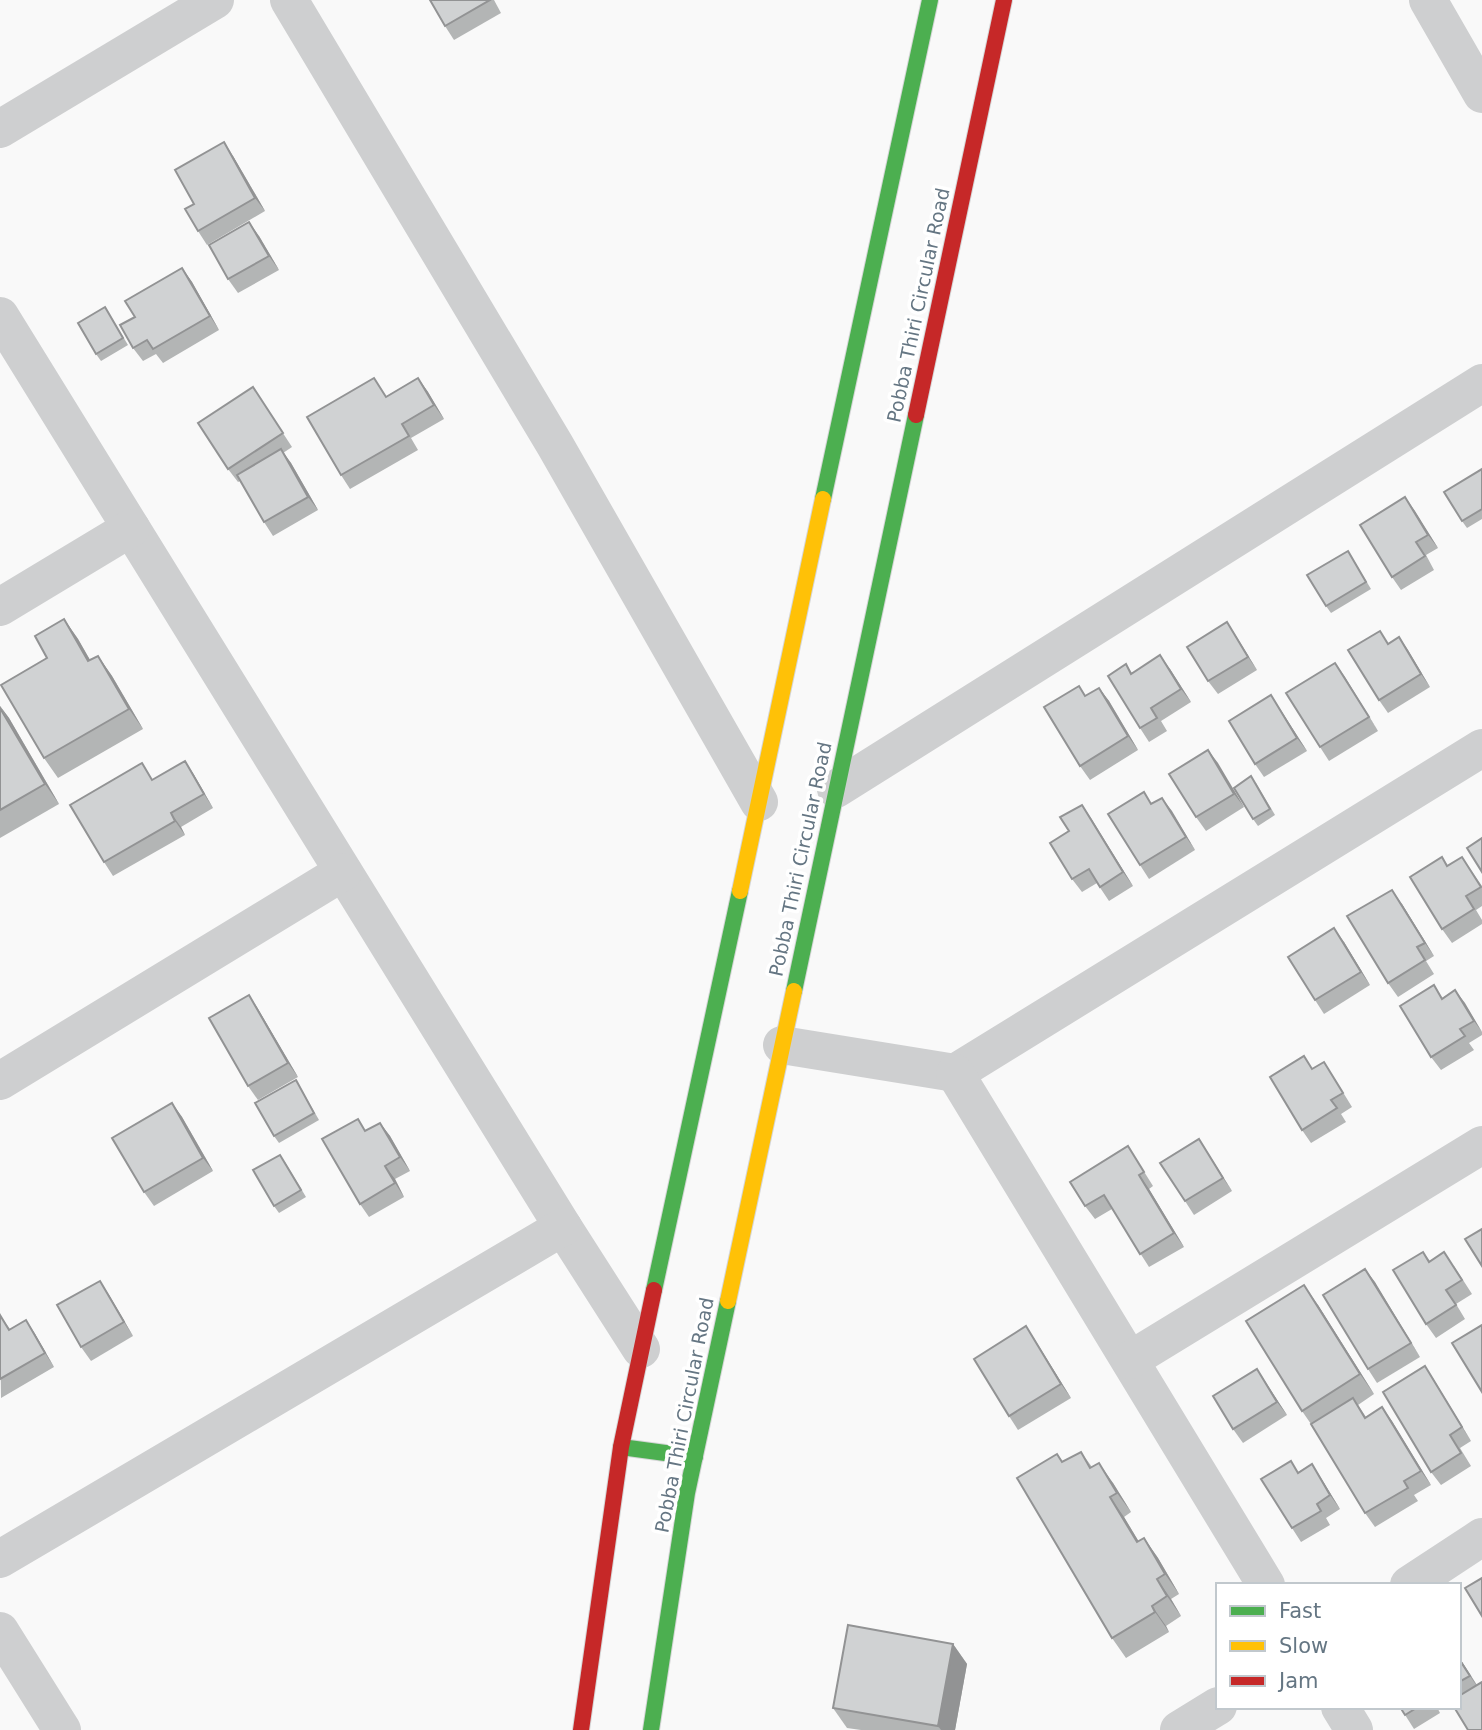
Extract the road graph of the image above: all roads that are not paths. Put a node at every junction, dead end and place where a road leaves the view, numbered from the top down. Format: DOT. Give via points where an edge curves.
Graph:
graph roads {
  1 [pos="215,0"];
  2 [pos="289,0"];
  3 [pos="930,0"];
  4 [pos="1004,0"];
  5 [pos="1428,0"];
  6 [pos="1482,94"];
  7 [pos="0,128"];
  8 [pos="0,316"];
  9 [pos="1482,383"];
  10 [pos="131,528"];
  11 [pos="0,607"];
  12 [pos="1482,748"];
  13 [pos="836,789"];
  14 [pos="759,802"];
  15 [pos="344,872"];
  16 [pos="782,1045"];
  17 [pos="955,1073"];
  18 [pos="0,1081"];
  19 [pos="1482,1146"];
  20 [pos="563,1227"];
  21 [pos="642,1349"];
  22 [pos="1130,1360"];
  23 [pos="621,1447"];
  24 [pos="695,1457"];
  25 [pos="1482,1537"];
  26 [pos="0,1559"];
  27 [pos="1265,1583"];
  28 [pos="1412,1583"];
  29 [pos="0,1631"];
  30 [pos="1216,1707"];
  31 [pos="1341,1709"];
  32 [pos="62,1730"];
  33 [pos="581,1730"];
  34 [pos="651,1730"];
  35 [pos="1179,1730"];
  36 [pos="1354,1730"];
  1 -- 7 [label="street"];
  2 -- 14 [label="street" via="555,445"];
  3 -- 14 [label="main road"];
  4 -- 13 [label="main road, Pobba Thiri Circular Road"];
  5 -- 6 [label="street"];
  8 -- 10 [label="street"];
  9 -- 13 [label="street"];
  10 -- 11 [label="street"];
  10 -- 15 [label="street"];
  12 -- 17 [label="street"];
  13 -- 16 [label="main road, Pobba Thiri Circular Road"];
  14 -- 21 [label="main road"];
  15 -- 18 [label="street"];
  15 -- 20 [label="street"];
  16 -- 17 [label="street"];
  16 -- 24 [label="main road, Pobba Thiri Circular Road"];
  17 -- 22 [label="street"];
  19 -- 22 [label="street"];
  20 -- 21 [label="street"];
  20 -- 26 [label="street"];
  21 -- 23 [label="main road"];
  22 -- 27 [label="street"];
  23 -- 24 [label="main road"];
  23 -- 33 [label="main road"];
  24 -- 34 [label="main road, Pobba Thiri Circular Road"];
  25 -- 28 [label="street"];
  29 -- 32 [label="street"];
  30 -- 35 [label="street"];
  31 -- 36 [label="street"];
}
